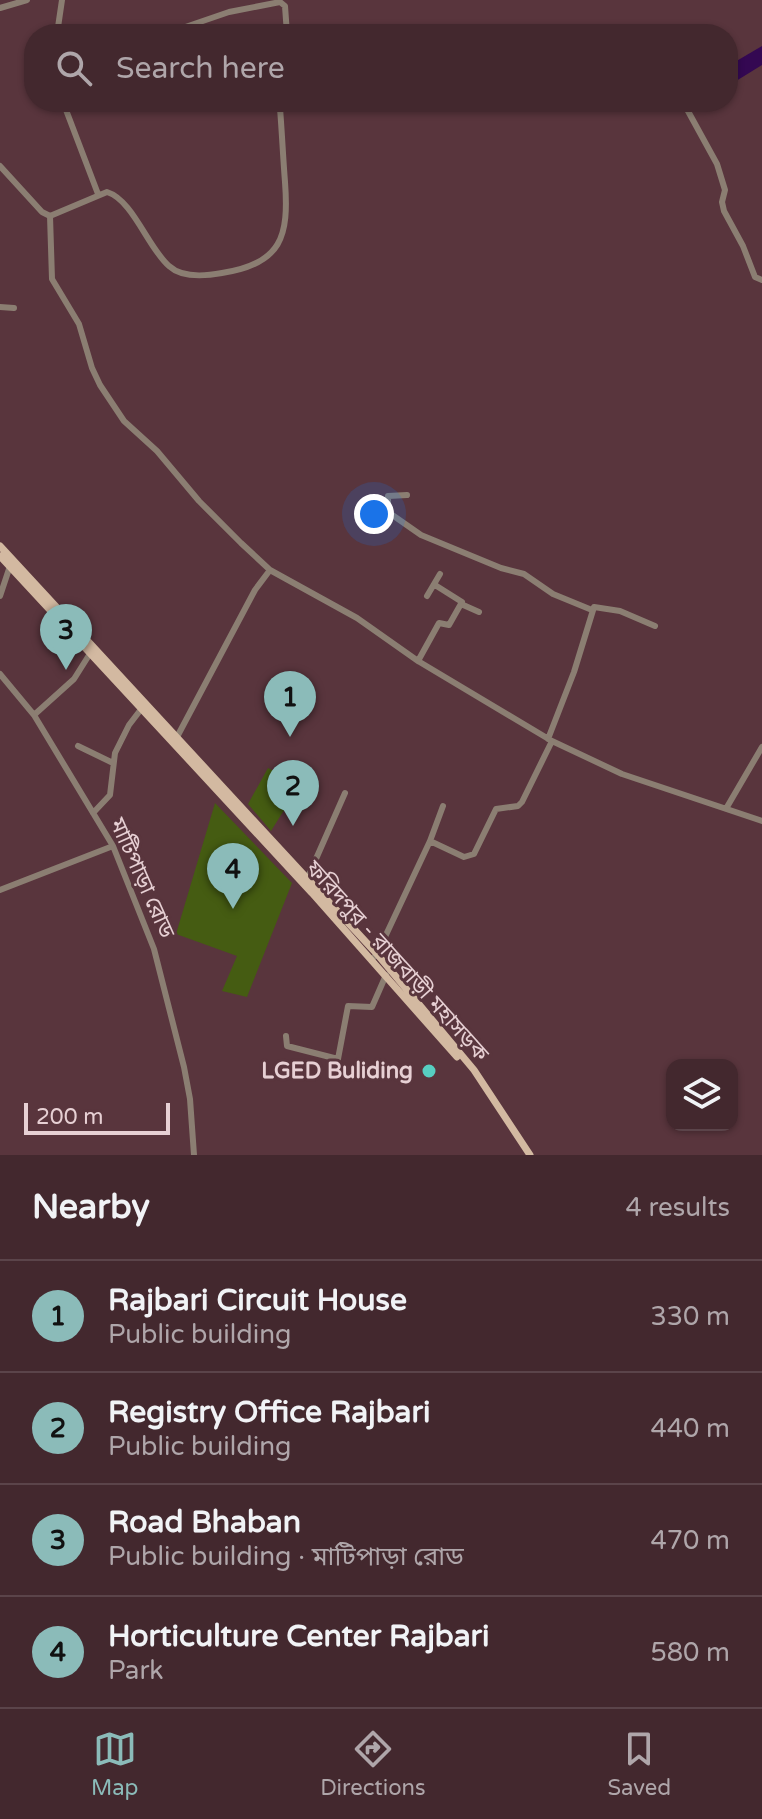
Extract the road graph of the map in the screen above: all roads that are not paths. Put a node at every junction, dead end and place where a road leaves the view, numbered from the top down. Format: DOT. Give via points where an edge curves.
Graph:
graph roads {
  1 [pos="27,0"];
  2 [pos="62,0"];
  3 [pos="8,3"];
  4 [pos="0,8"];
  5 [pos="58,24"];
  6 [pos="194,24"];
  7 [pos="286,24"];
  8 [pos="67,112"];
  9 [pos="282,112"];
  10 [pos="688,112"];
  11 [pos="0,166"];
  12 [pos="98,194"];
  13 [pos="50,216"];
  14 [pos="762,280"];
  15 [pos="0,307"];
  16 [pos="14,308"];
  17 [pos="407,495"];
  18 [pos="0,546"];
  19 [pos="0,556"];
  20 [pos="10,566"];
  21 [pos="270,570"];
  22 [pos="440,574"];
  23 [pos="435,585"];
  24 [pos="0,596"];
  25 [pos="427,596"];
  26 [pos="461,604"];
  27 [pos="592,610"];
  28 [pos="479,612"];
  29 [pos="655,626"];
  30 [pos="91,652"];
  31 [pos="418,661"];
  32 [pos="0,674"];
  33 [pos="142,708"];
  34 [pos="34,715"];
  35 [pos="177,737"];
  36 [pos="550,740"];
  37 [pos="78,746"];
  38 [pos="762,747"];
  39 [pos="113,763"];
  40 [pos="345,793"];
  41 [pos="443,806"];
  42 [pos="727,807"];
  43 [pos="93,813"];
  44 [pos="762,821"];
  45 [pos="430,841"];
  46 [pos="113,846"];
  47 [pos="308,877"];
  48 [pos="0,890"];
  49 [pos="374,956"];
  50 [pos="386,975"];
  51 [pos="286,1036"];
  52 [pos="478,1079"];
  53 [pos="194,1155"];
  54 [pos="530,1155"];
  1 -- 3 [label="street"];
  2 -- 5 [label="street"];
  3 -- 4 [label="street"];
  6 -- 7 [label="street" via="275,2 285,6"];
  8 -- 12 [label="street"];
  9 -- 12 [label="street" via="285,233 262,260 245,269 197,275 170,268 125,205 114,194"];
  10 -- 14 [label="street" via="717,164 725,190 724,211 755,277"];
  11 -- 13 [label="street"];
  12 -- 13 [label="street"];
  13 -- 21 [label="street" via="52,279 79,324 100,385 124,421"];
  15 -- 16 [label="street"];
  17 -- 27 [label="street" via="388,496 388,510 421,535 524,574 553,594"];
  18 -- 35 [label="main road, ফরিদপুর - রাজবাড়ী মহাসড়ক"];
  19 -- 20 [label="main road, ফরিদপুর - রাজবাড়ী মহাসড়ক"];
  20 -- 24 [label="street"];
  20 -- 30 [label="main road, ফরিদপুর - রাজবাড়ী মহাসড়ক"];
  21 -- 31 [label="street" via="357,618"];
  21 -- 35 [label="street"];
  22 -- 23 [label="street"];
  23 -- 25 [label="street"];
  23 -- 26 [label="street"];
  26 -- 28 [label="street"];
  26 -- 31 [label="street" via="449,625 439,623"];
  27 -- 29 [label="street" via="598,606 620,611"];
  27 -- 36 [label="street"];
  30 -- 33 [label="main road, ফরিদপুর - রাজবাড়ী মহাসড়ক"];
  30 -- 34 [label="street" via="74,679"];
  31 -- 36 [label="street"];
  32 -- 34 [label="street, মাটিপাড়া রোড"];
  33 -- 39 [label="street" via="124,733"];
  33 -- 49 [label="main road, ফরিদপুর - রাজবাড়ী মহাসড়ক"];
  34 -- 43 [label="street, মাটিপাড়া রোড"];
  35 -- 47 [label="main road, ফরিদপুর - রাজবাড়ী মহাসড়ক"];
  36 -- 42 [label="street" via="622,774"];
  36 -- 45 [label="street" via="522,802 496,809 474,854 464,857"];
  37 -- 39 [label="street"];
  38 -- 42 [label="street"];
  39 -- 43 [label="street" via="112,790"];
  40 -- 47 [label="street"];
  41 -- 45 [label="street"];
  42 -- 44 [label="street"];
  43 -- 46 [label="street, মাটিপাড়া রোড"];
  45 -- 49 [label="street"];
  46 -- 48 [label="street"];
  46 -- 53 [label="street, মাটিপাড়া রোড" via="170,1005 190,1099"];
  47 -- 49 [label="main road, ফরিদপুর - রাজবাড়ী মহাসড়ক"];
  49 -- 50 [label="main road, ফরিদপুর - রাজবাড়ী মহাসড়ক"];
  49 -- 52 [label="main road, ফরিদপুর - রাজবাড়ী মহাসড়ক"];
  50 -- 51 [label="street" via="372,1007 348,1006 338,1059 287,1046"];
  50 -- 52 [label="main road, ফরিদপুর - রাজবাড়ী মহাসড়ক"];
  52 -- 54 [label="main road"];
}
